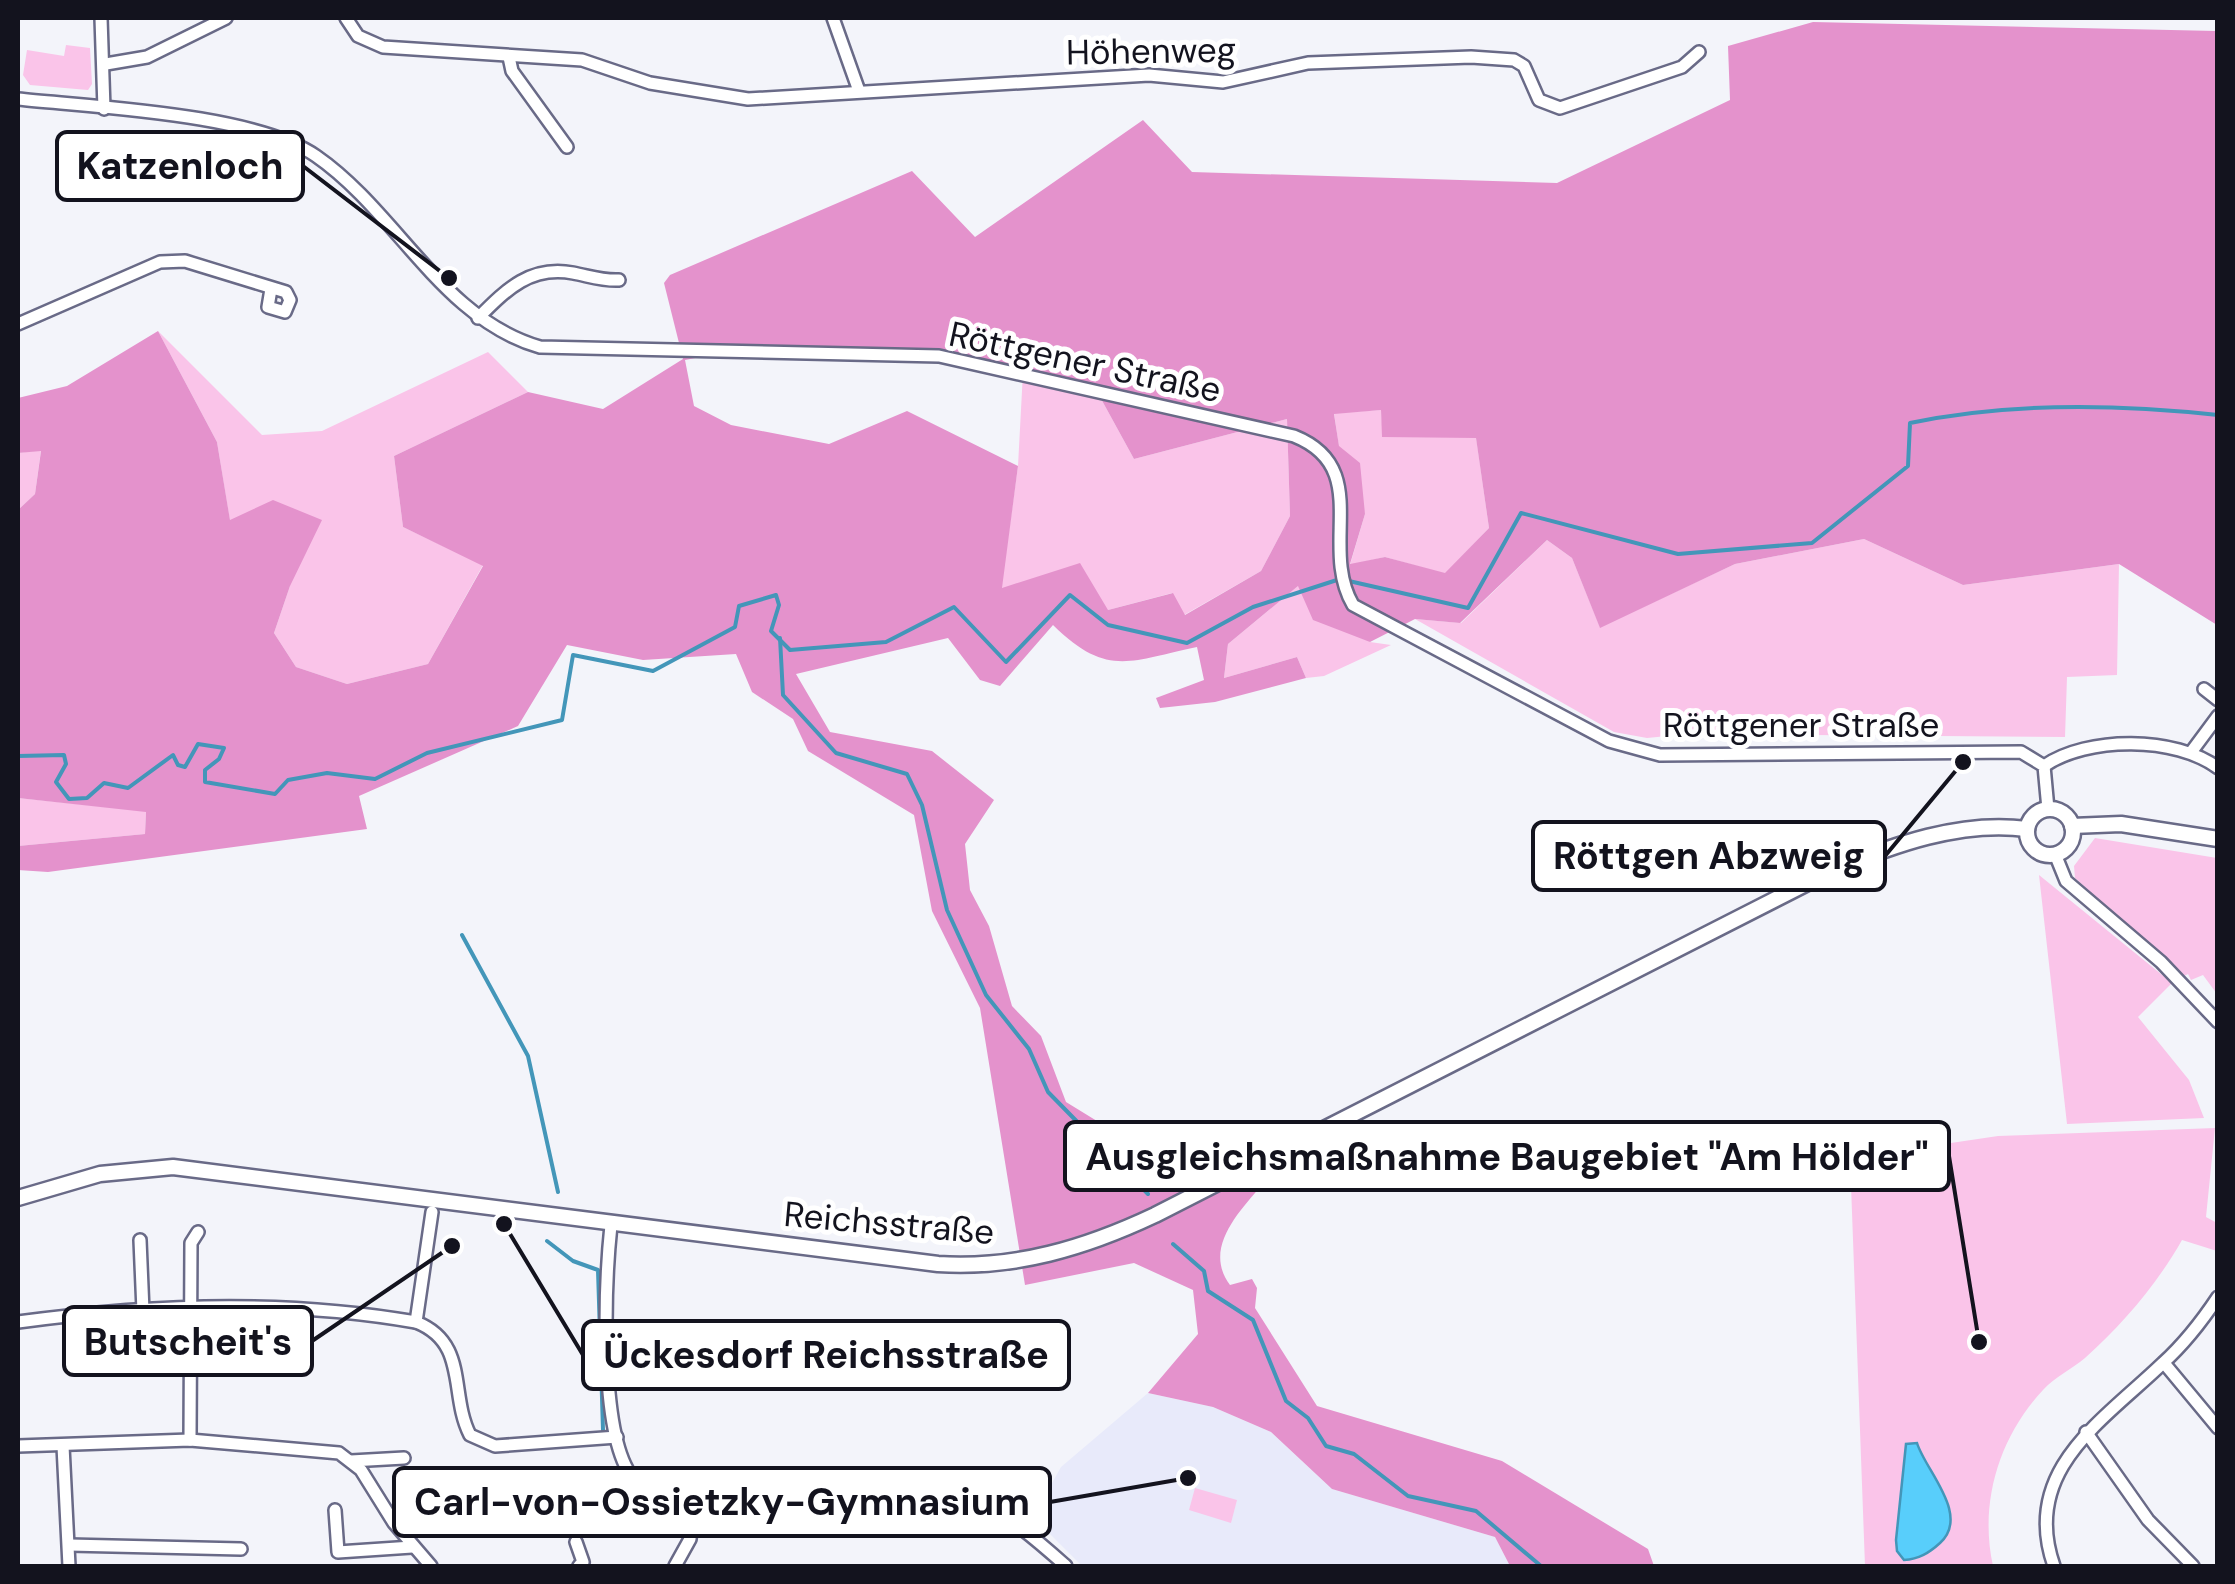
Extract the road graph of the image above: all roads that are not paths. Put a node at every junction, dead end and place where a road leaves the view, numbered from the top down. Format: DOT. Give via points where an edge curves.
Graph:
graph roads {
  1 [pos="101,18"];
  2 [pos="226,18"];
  3 [pos="346,18"];
  4 [pos="833,18"];
  5 [pos="1700,52"];
  6 [pos="509,57"];
  7 [pos="106,64"];
  8 [pos="859,90"];
  9 [pos="18,99"];
  10 [pos="104,109"];
  11 [pos="567,147"];
  12 [pos="619,280"];
  13 [pos="271,289"];
  14 [pos="478,318"];
  15 [pos="18,324"];
  16 [pos="2204,689"];
  17 [pos="2218,700"];
  18 [pos="2218,716"];
  19 [pos="2192,751"];
  20 [pos="2044,766"];
  21 [pos="2218,768"];
  22 [pos="2048,809"];
  23 [pos="2072,826"];
  24 [pos="2027,829"];
  25 [pos="2218,839"];
  26 [pos="2055,854"];
  27 [pos="2218,1022"];
  28 [pos="18,1198"];
  29 [pos="432,1212"];
  30 [pos="611,1226"];
  31 [pos="198,1232"];
  32 [pos="140,1240"];
  33 [pos="2218,1298"];
  34 [pos="142,1310"];
  35 [pos="190,1310"];
  36 [pos="2214,1311"];
  37 [pos="18,1322"];
  38 [pos="416,1322"];
  39 [pos="2164,1363"];
  40 [pos="2218,1428"];
  41 [pos="2086,1432"];
  42 [pos="617,1437"];
  43 [pos="190,1440"];
  44 [pos="18,1446"];
  45 [pos="64,1446"];
  46 [pos="404,1458"];
  47 [pos="351,1461"];
  48 [pos="335,1510"];
  49 [pos="693,1512"];
  50 [pos="576,1542"];
  51 [pos="68,1546"];
  52 [pos="412,1547"];
  53 [pos="241,1549"];
  54 [pos="70,1566"];
  55 [pos="432,1566"];
  56 [pos="579,1566"];
  57 [pos="675,1566"];
  58 [pos="1066,1566"];
  59 [pos="2054,1566"];
  60 [pos="2193,1566"];
  1 -- 7 [label="street"];
  2 -- 7 [label="street" via="158,53"];
  3 -- 6 [label="street, Höhenweg" via="373,44"];
  4 -- 8 [label="street"];
  5 -- 8 [label="street, Höhenweg" via="1682,67 1560,108 1539,100 1524,66 1514,60 1471,57 1308,63 1223,82 1149,74"];
  6 -- 8 [label="street, Höhenweg" via="582,60 650,83 736,98"];
  6 -- 11 [label="street" via="512,71"];
  7 -- 10 [label="street"];
  9 -- 10 [label="street, Röttgener Straße"];
  10 -- 14 [label="street, Röttgener Straße" via="291,140 336,173"];
  12 -- 14 [label="street" via="538,273 509,286"];
  13 -- 15 [label="street" via="185,262 160,262"];
  14 -- 20 [label="street, Röttgener Straße" via="540,347 939,356 1294,436 1329,457 1338,478 1338,572 1352,606 1634,751 2021,752"];
  16 -- 17 [label="street"];
  18 -- 19 [label="street"];
  19 -- 20 [label="street" via="2154,745 2073,750"];
  19 -- 21 [label="street"];
  20 -- 22 [label="street"];
  22 -- 23 [label="main road"];
  22 -- 24 [label="main road" via="2036,813"];
  23 -- 25 [label="main road" via="2121,824"];
  23 -- 26 [label="main road" via="2070,843"];
  24 -- 26 [label="main road" via="2037,851"];
  24 -- 30 [label="main road, Reichsstraße" via="2001,826 1930,837 1833,870 1154,1215 1054,1254 1008,1263 938,1264"];
  26 -- 27 [label="street" via="2066,881 2171,971"];
  28 -- 30 [label="main road, Reichsstraße" via="100,1174 174,1167"];
  29 -- 38 [label="street"];
  30 -- 42 [label="street" via="606,1334"];
  31 -- 35 [label="street" via="191,1243"];
  32 -- 34 [label="street"];
  33 -- 36 [label="street"];
  34 -- 35 [label="street"];
  34 -- 37 [label="street"];
  35 -- 38 [label="street" via="288,1306"];
  35 -- 43 [label="street"];
  36 -- 39 [label="street"];
  38 -- 42 [label="street" via="433,1329 448,1348 465,1426 480,1442"];
  39 -- 40 [label="street"];
  39 -- 41 [label="street"];
  41 -- 59 [label="street" via="2049,1503"];
  41 -- 60 [label="street" via="2148,1520"];
  42 -- 49 [label="street" via="622,1459 642,1487"];
  43 -- 45 [label="street"];
  43 -- 47 [label="street" via="338,1453"];
  44 -- 45 [label="street"];
  45 -- 51 [label="street"];
  46 -- 47 [label="street"];
  47 -- 52 [label="street"];
  48 -- 52 [label="street" via="338,1552"];
  49 -- 57 [label="street" via="690,1539"];
  49 -- 58 [label="street" via="731,1515 913,1489 948,1492 1011,1519"];
  50 -- 56 [label="street"];
  51 -- 53 [label="street"];
  51 -- 54 [label="street"];
  52 -- 55 [label="street"];
}
